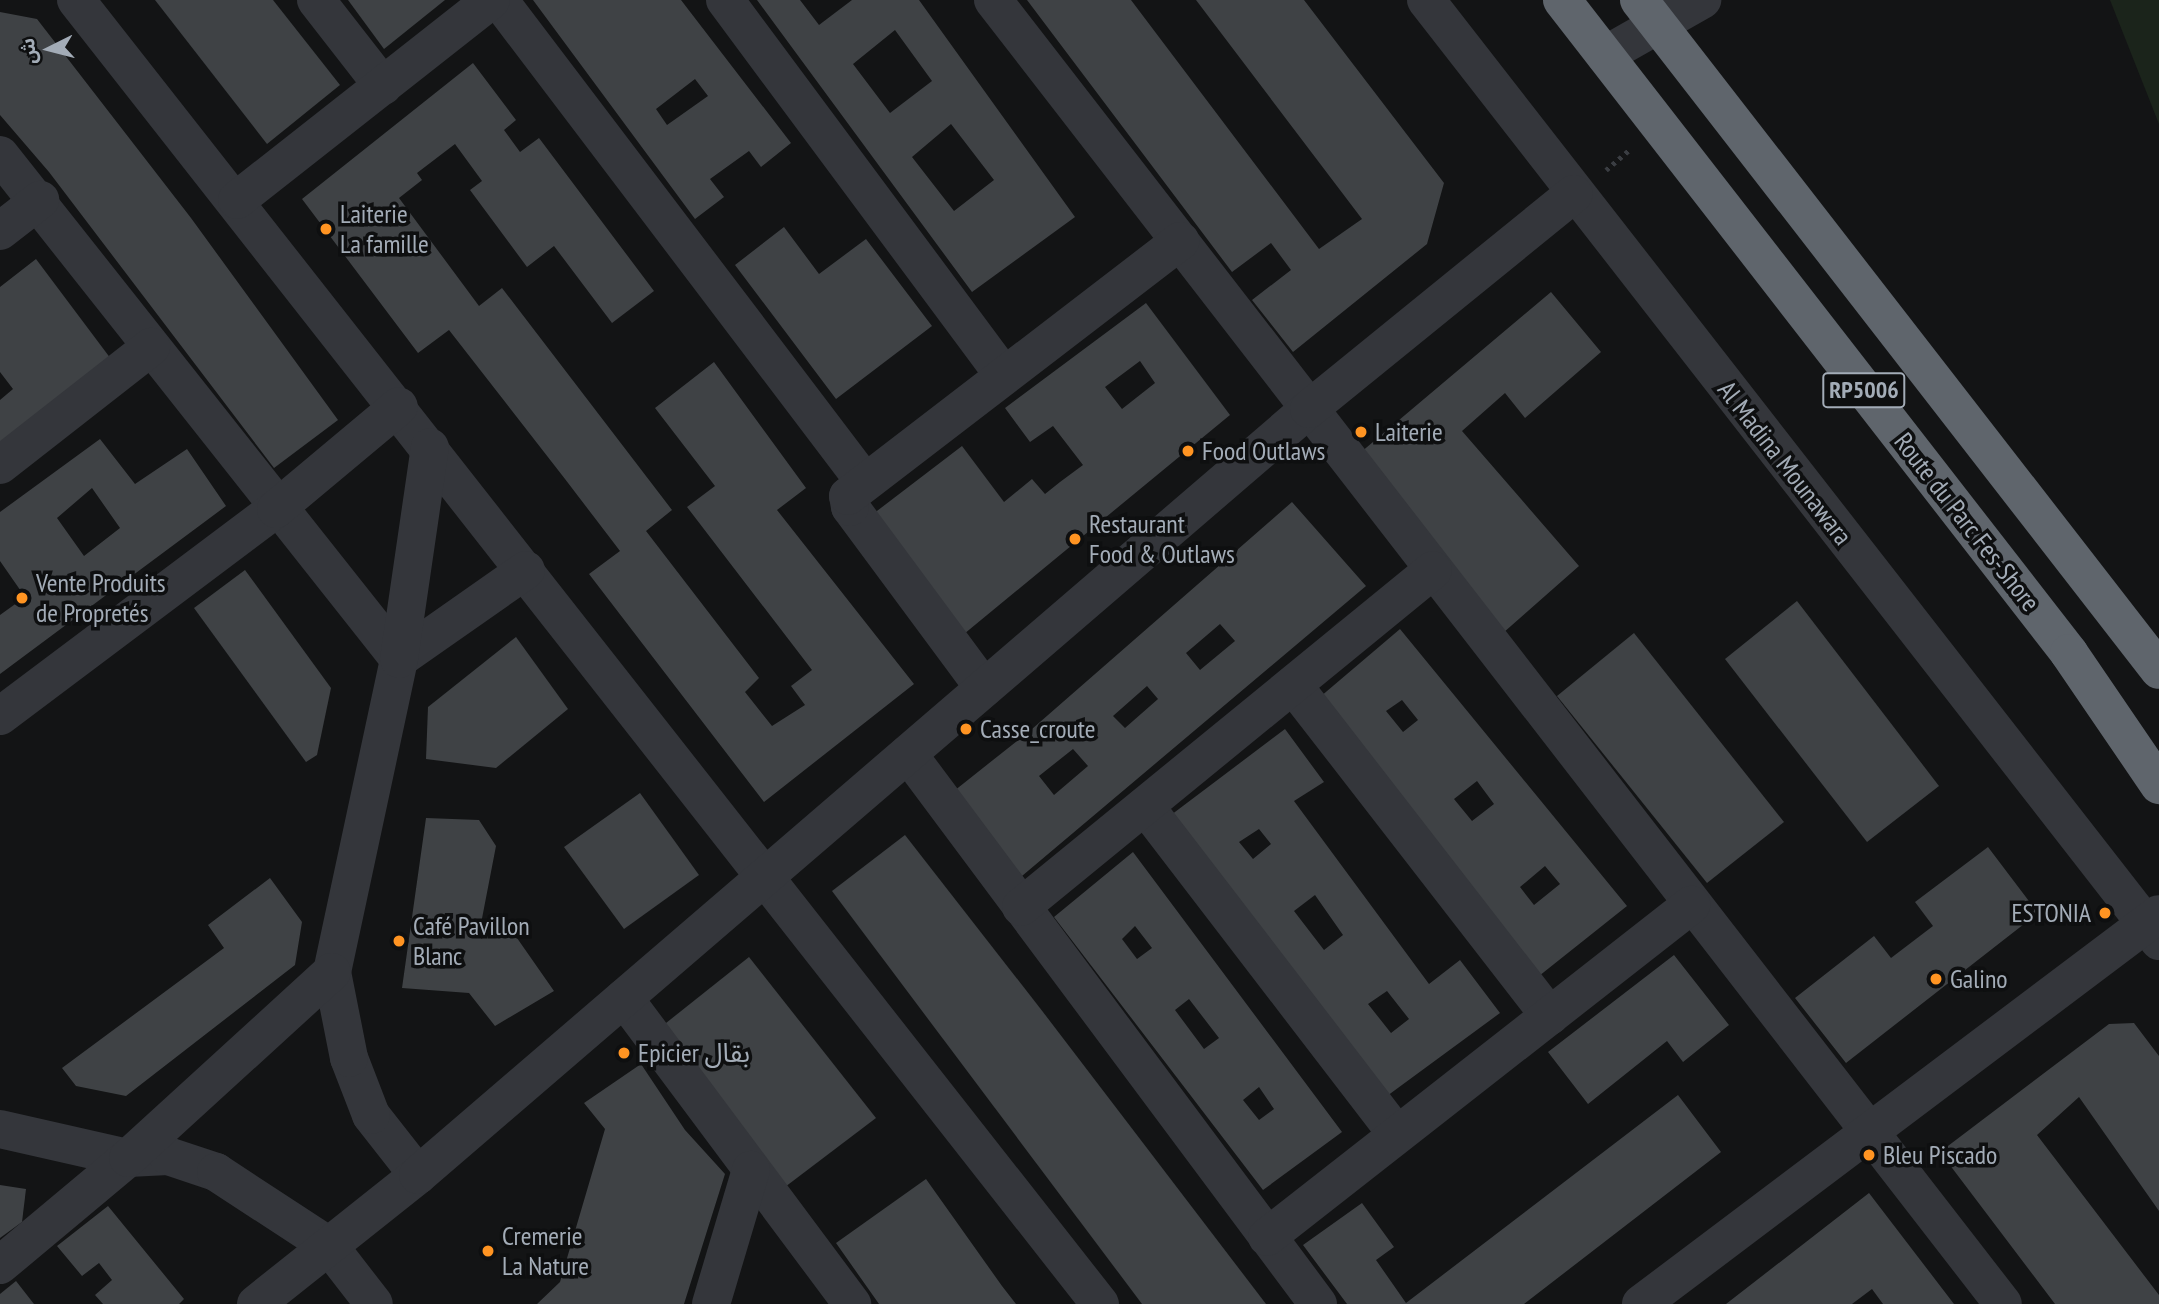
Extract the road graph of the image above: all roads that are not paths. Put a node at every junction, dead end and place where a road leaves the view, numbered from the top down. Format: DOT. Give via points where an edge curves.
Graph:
graph roads {
  1 [pos="76,0"];
  2 [pos="316,0"];
  3 [pos="491,0"];
  4 [pos="499,0"];
  5 [pos="725,0"];
  6 [pos="993,0"];
  7 [pos="1426,0"];
  8 [pos="1702,0"];
  9 [pos="1575,4"];
  10 [pos="1649,12"];
  11 [pos="1605,55"];
  12 [pos="383,86"];
  13 [pos="0,155"];
  14 [pos="1574,194"];
  15 [pos="40,200"];
  16 [pos="237,200"];
  17 [pos="0,230"];
  18 [pos="1180,241"];
  19 [pos="151,347"];
  20 [pos="1004,375"];
  21 [pos="399,406"];
  22 [pos="1309,409"];
  23 [pos="430,446"];
  24 [pos="0,465"];
  25 [pos="864,481"];
  26 [pos="276,509"];
  27 [pos="526,570"];
  28 [pos="1433,570"];
  29 [pos="399,659"];
  30 [pos="2159,670"];
  31 [pos="1293,685"];
  32 [pos="984,688"];
  33 [pos="0,716"];
  34 [pos="908,754"];
  35 [pos="2159,785"];
  36 [pos="1145,806"];
  37 [pos="766,876"];
  38 [pos="1692,905"];
  39 [pos="1021,907"];
  40 [pos="2155,926"];
  41 [pos="332,972"];
  42 [pos="624,998"];
  43 [pos="1550,1016"];
  44 [pos="0,1129"];
  45 [pos="1869,1132"];
  46 [pos="1397,1135"];
  47 [pos="128,1158"];
  48 [pos="751,1170"];
  49 [pos="418,1175"];
  50 [pos="1267,1237"];
  51 [pos="328,1246"];
  52 [pos="0,1265"];
  53 [pos="256,1304"];
  54 [pos="374,1304"];
  55 [pos="711,1304"];
  56 [pos="852,1304"];
  57 [pos="1100,1304"];
  58 [pos="1318,1304"];
  59 [pos="1642,1304"];
  60 [pos="2003,1304"];
  1 -- 16 [label="street"];
  2 -- 12 [label="street"];
  3 -- 12 [label="street"];
  4 -- 25 [label="street"];
  5 -- 20 [label="street"];
  6 -- 18 [label="street"];
  7 -- 14 [label="street, Al Madina Mounawara"];
  8 -- 10 [label="street"];
  9 -- 11 [label="highway, Route du Parc Fes-Shore / RP5006"];
  10 -- 11 [label="street"];
  10 -- 30 [label="highway, RP5006"];
  11 -- 35 [label="highway, Route du Parc Fes-Shore / RP5006" via="2068,653"];
  12 -- 16 [label="street"];
  13 -- 15 [label="street"];
  14 -- 22 [label="street"];
  14 -- 40 [label="street, Al Madina Mounawara"];
  15 -- 17 [label="street"];
  15 -- 19 [label="street"];
  16 -- 21 [label="street"];
  18 -- 20 [label="street"];
  18 -- 22 [label="street"];
  19 -- 24 [label="street"];
  19 -- 26 [label="street"];
  20 -- 25 [label="street"];
  21 -- 23 [label="street"];
  21 -- 26 [label="street"];
  22 -- 28 [label="street"];
  22 -- 32 [label="street"];
  23 -- 27 [label="street"];
  23 -- 29 [label="street"];
  25 -- 32 [label="street" via="848,496 850,507"];
  26 -- 29 [label="street"];
  26 -- 33 [label="street"];
  27 -- 29 [label="street"];
  27 -- 37 [label="street"];
  28 -- 31 [label="street"];
  28 -- 38 [label="street"];
  29 -- 41 [label="street"];
  31 -- 36 [label="street"];
  31 -- 43 [label="street"];
  32 -- 34 [label="street"];
  34 -- 37 [label="street"];
  34 -- 39 [label="street"];
  36 -- 39 [label="street"];
  36 -- 46 [label="street"];
  37 -- 42 [label="street"];
  37 -- 57 [label="street"];
  38 -- 43 [label="street"];
  38 -- 45 [label="street"];
  39 -- 50 [label="street"];
  40 -- 45 [label="street"];
  41 -- 47 [label="street"];
  41 -- 49 [label="street" via="349,1058 371,1115"];
  42 -- 48 [label="street"];
  42 -- 49 [label="street"];
  43 -- 46 [label="street"];
  44 -- 47 [label="street"];
  45 -- 59 [label="street"];
  45 -- 60 [label="street"];
  46 -- 50 [label="street"];
  47 -- 51 [label="street" via="168,1156 216,1172"];
  47 -- 52 [label="street"];
  48 -- 55 [label="street"];
  48 -- 56 [label="street"];
  49 -- 51 [label="street"];
  50 -- 58 [label="street"];
  51 -- 53 [label="street"];
  51 -- 54 [label="street"];
}
